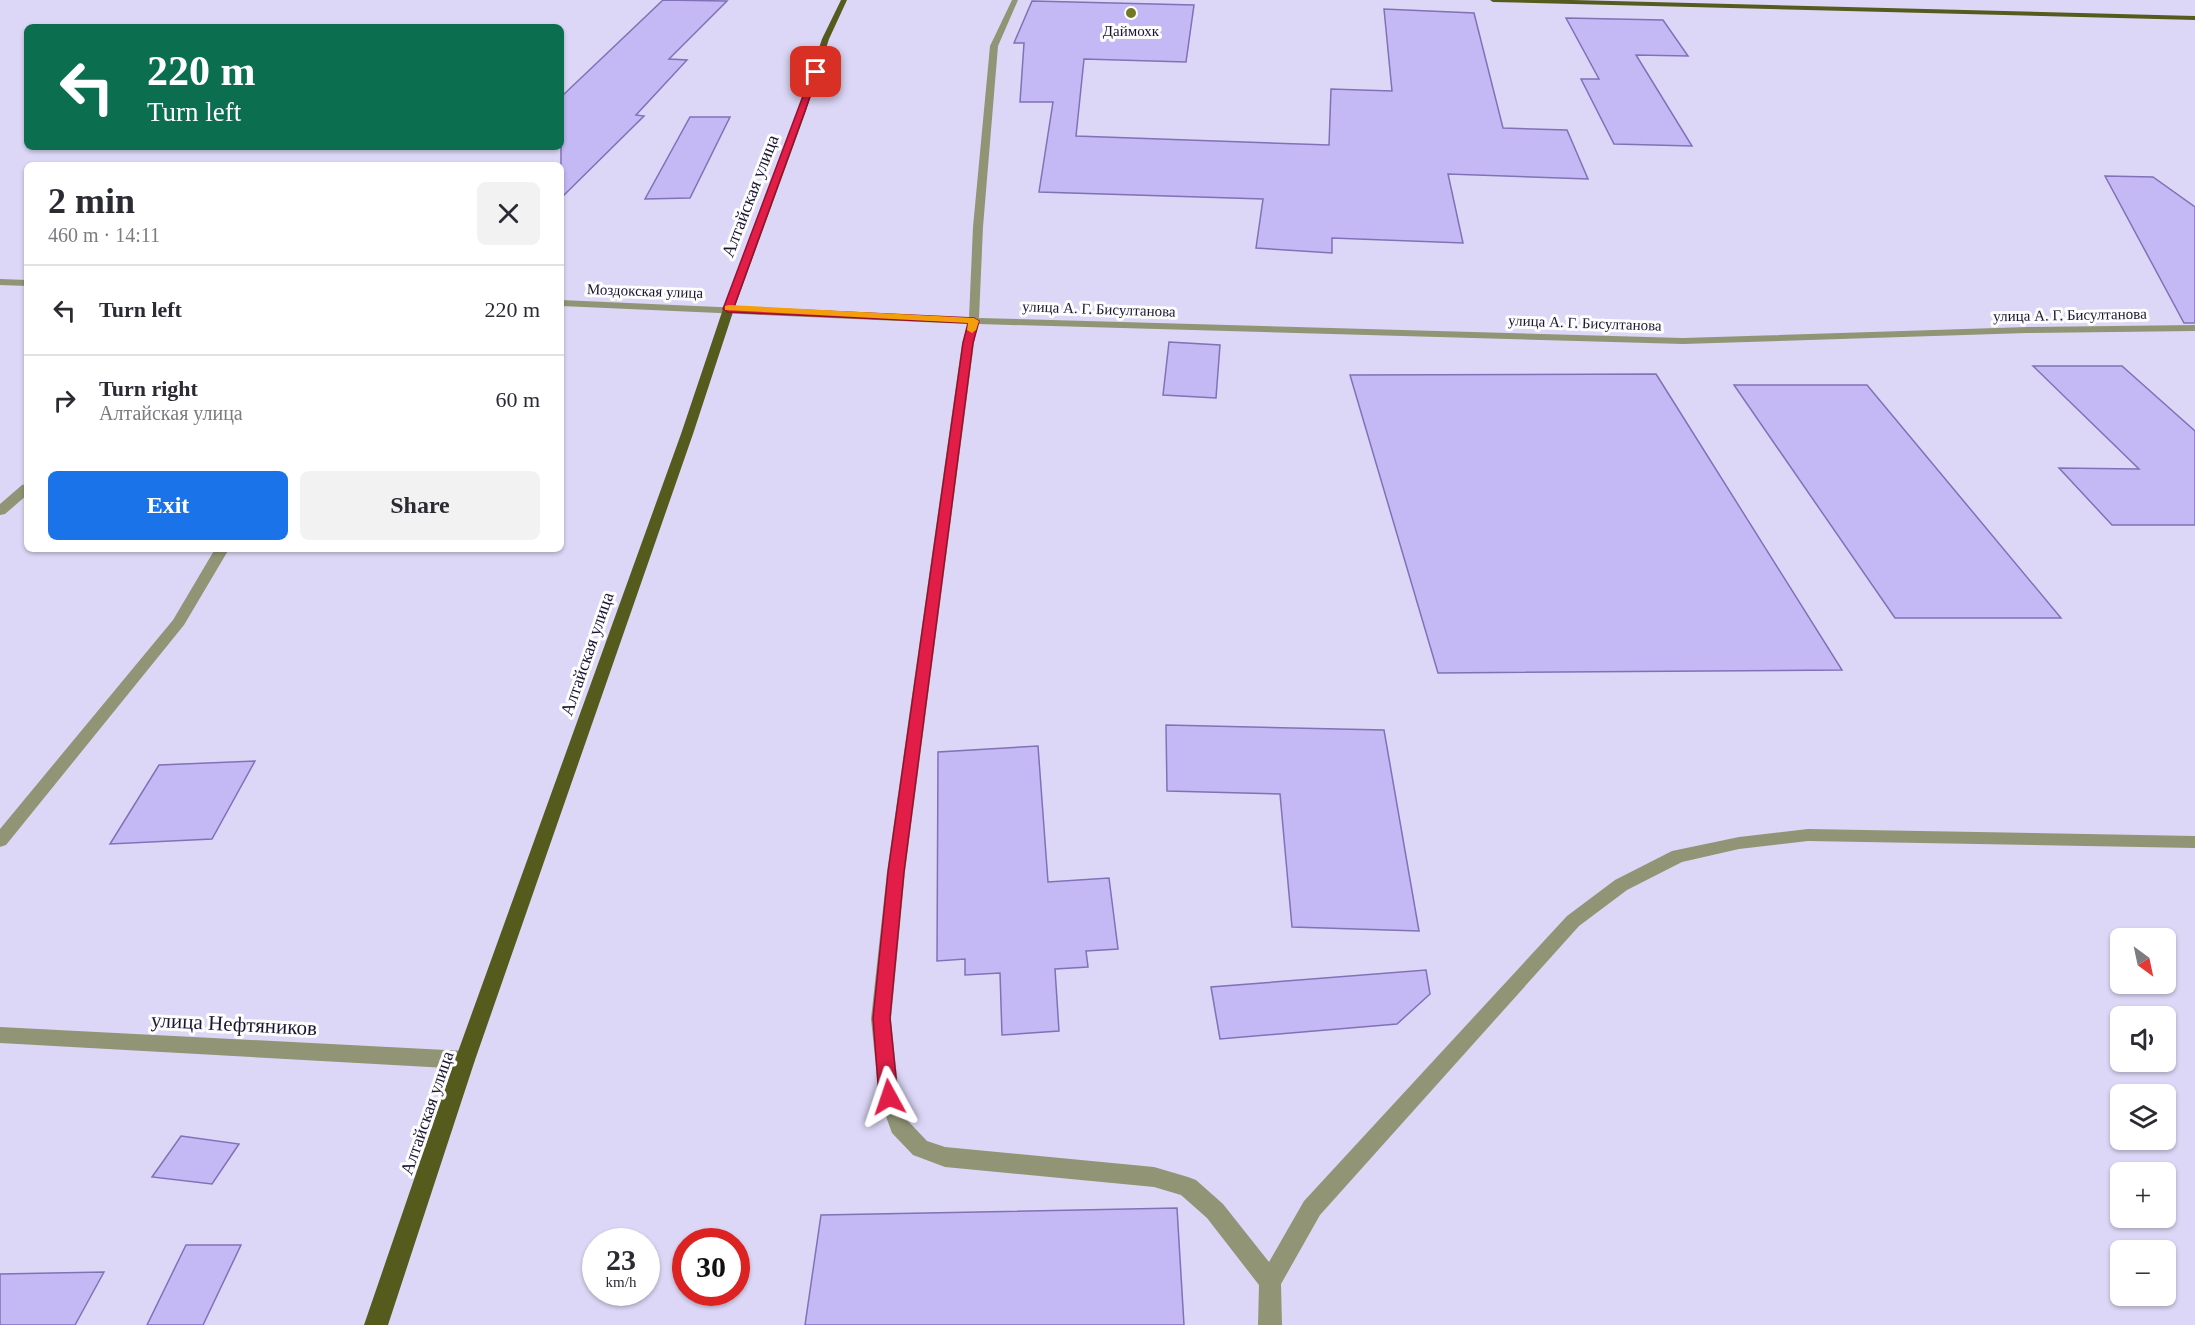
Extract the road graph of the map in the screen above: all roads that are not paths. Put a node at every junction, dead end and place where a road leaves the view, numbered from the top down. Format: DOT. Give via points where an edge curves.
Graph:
graph roads {
  1 [pos="844,0"];
  2 [pos="1015,0"];
  3 [pos="1493,0"];
  4 [pos="1722,0"];
  5 [pos="2195,12"];
  6 [pos="2195,18"];
  7 [pos="0,282"];
  8 [pos="24,283"];
  9 [pos="564,303"];
  10 [pos="728,309"];
  11 [pos="974,321"];
  12 [pos="2195,328"];
  13 [pos="24,491"];
  14 [pos="0,512"];
  15 [pos="220,552"];
  16 [pos="0,841"];
  17 [pos="2195,842"];
  18 [pos="0,1035"];
  19 [pos="465,1060"];
  20 [pos="1270,1282"];
  21 [pos="376,1325"];
  22 [pos="1270,1325"];
  1 -- 10 [label="main road, Алтайская улица" via="835,15"];
  2 -- 11 [label="street" via="994,46"];
  3 -- 6 [label="main road"];
  4 -- 5 [label="main road"];
  7 -- 8 [label="street"];
  9 -- 10 [label="street, Моздокская улица"];
  10 -- 11 [label="street, Моздокская улица"];
  10 -- 19 [label="main road, Алтайская улица"];
  11 -- 12 [label="street, улица А. Г. Бисултанова" via="1683,341"];
  11 -- 20 [label="street" via="896,872 882,1018 889,1097 899,1126 921,1148 945,1157 1154,1176 1188,1187 1215,1211"];
  13 -- 14 [label="street"];
  15 -- 16 [label="street" via="179,622"];
  17 -- 20 [label="street" via="1809,835 1739,843 1678,856 1621,885 1573,921 1312,1208"];
  18 -- 19 [label="street, улица Нефтяников"];
  19 -- 21 [label="main road, Алтайская улица"];
  20 -- 22 [label="street"];
}
